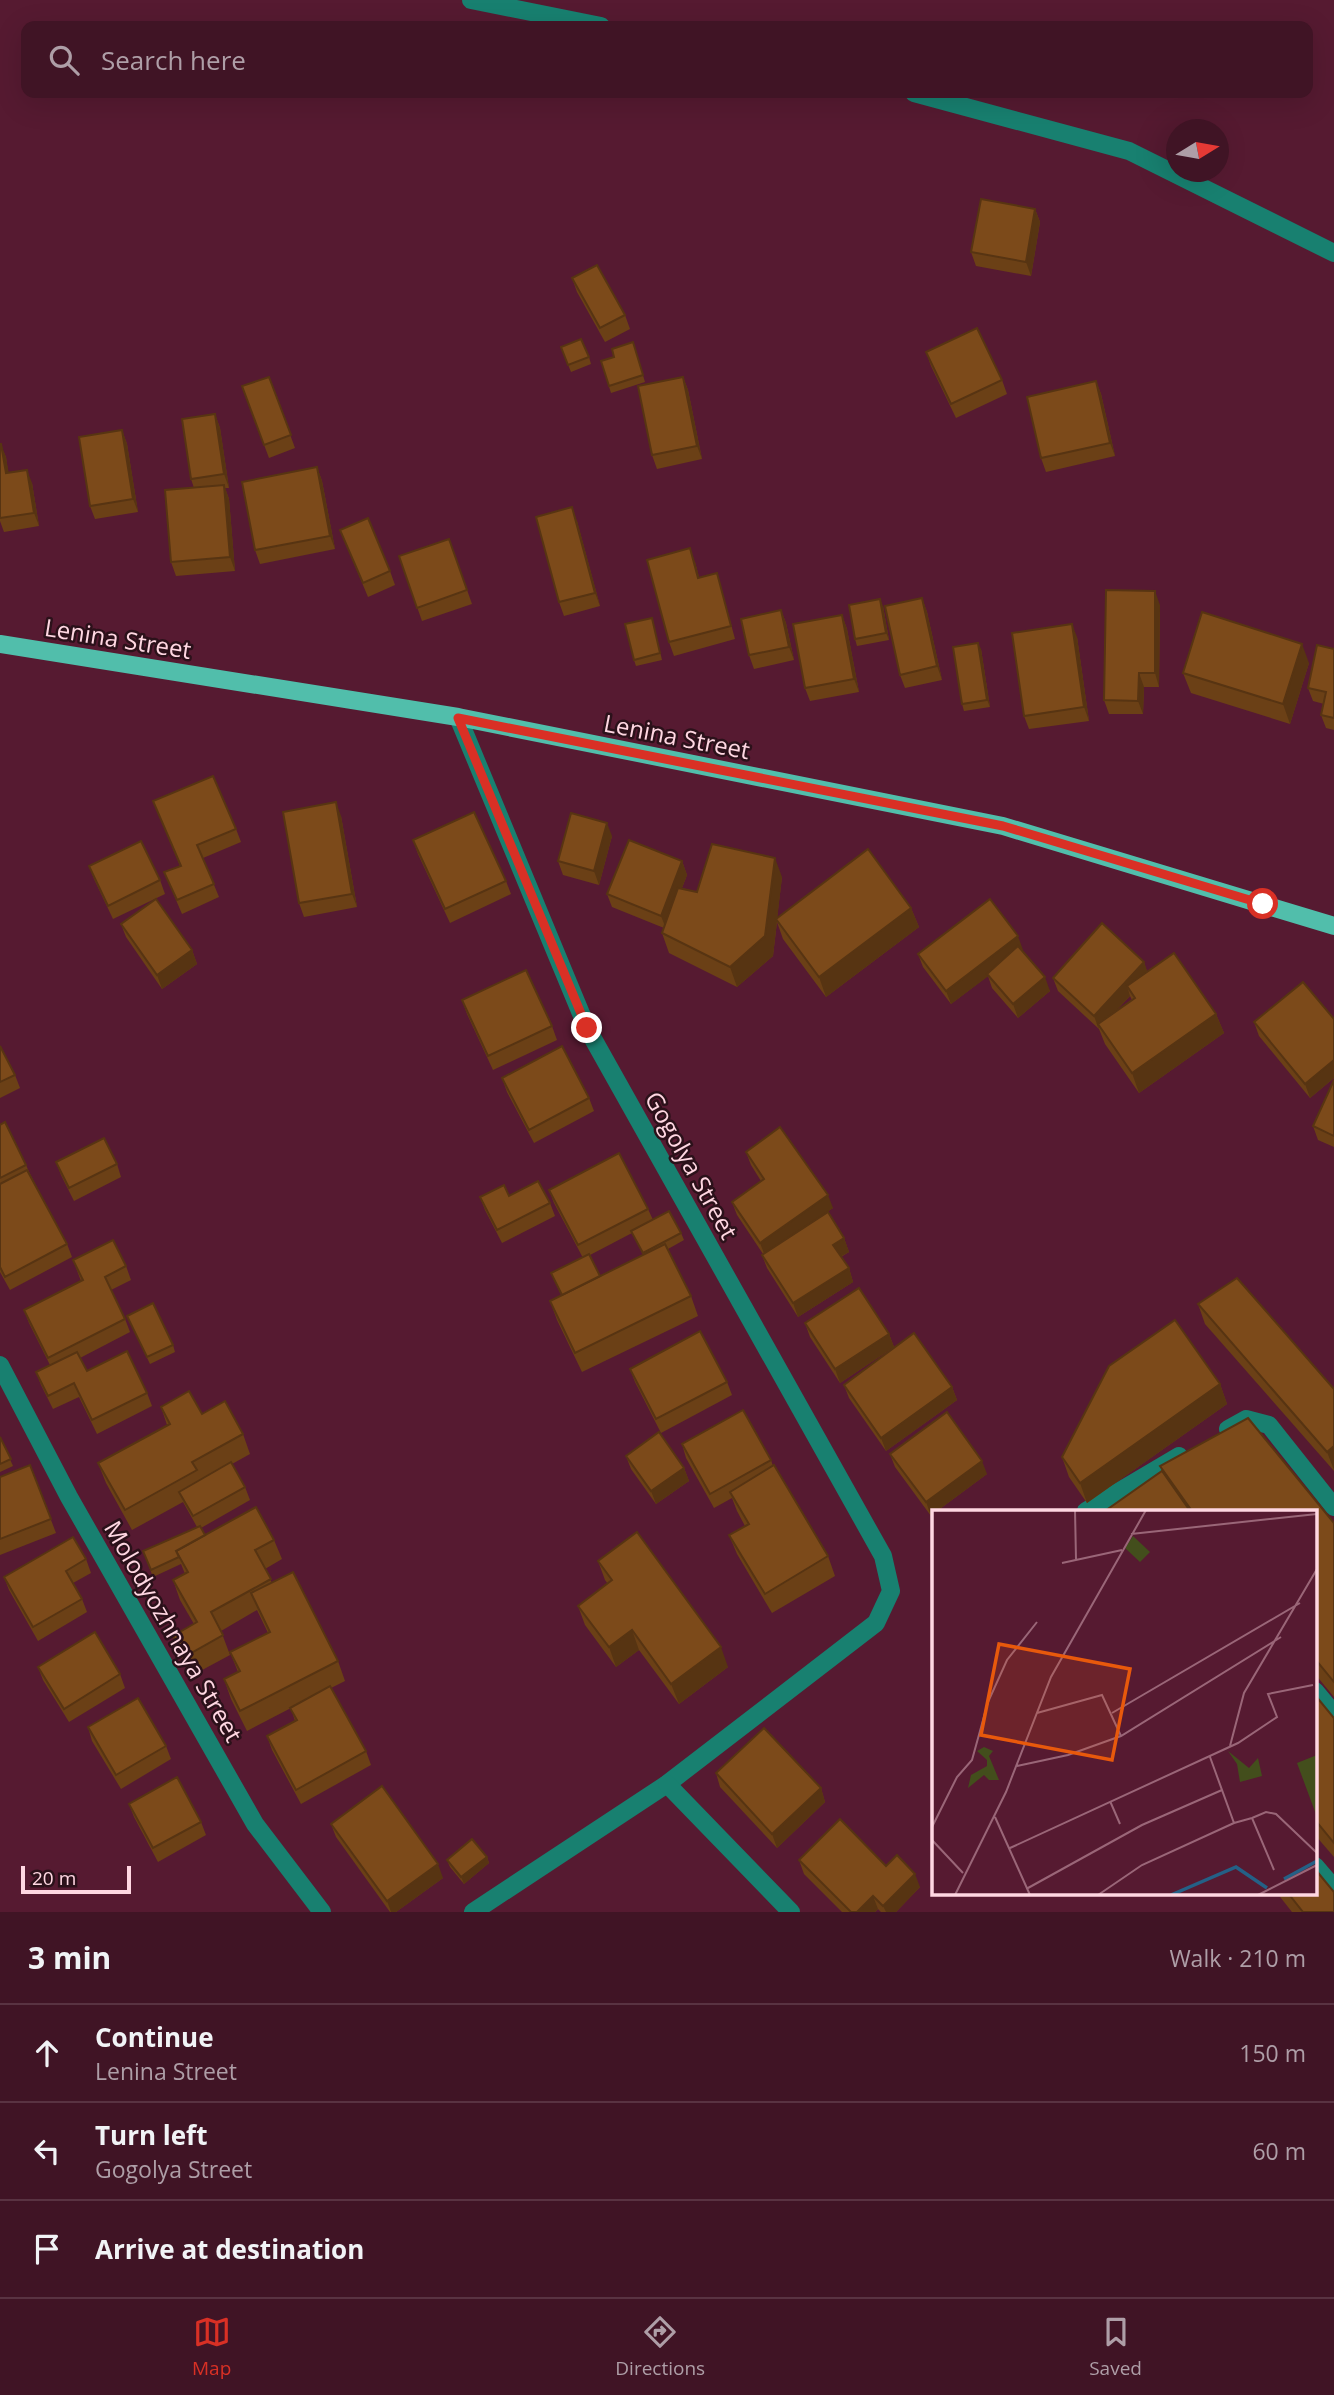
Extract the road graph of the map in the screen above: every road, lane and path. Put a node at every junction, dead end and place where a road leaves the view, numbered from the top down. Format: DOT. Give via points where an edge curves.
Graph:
graph roads {
  1 [pos="471,0"];
  2 [pos="576,21"];
  3 [pos="933,98"];
  4 [pos="1334,253"];
  5 [pos="0,644"];
  6 [pos="458,718"];
  7 [pos="1334,926"];
  8 [pos="0,1365"];
  9 [pos="1334,1507"];
  10 [pos="1088,1510"];
  11 [pos="1316,1692"];
  12 [pos="1334,1714"];
  13 [pos="667,1784"];
  14 [pos="1316,1867"];
  15 [pos="1334,1888"];
  16 [pos="322,1912"];
  17 [pos="473,1912"];
  18 [pos="791,1912"];
  1 -- 2 [label="street"];
  3 -- 4 [label="street" via="1129,151"];
  5 -- 6 [label="main road, Lenina Street"];
  6 -- 7 [label="main road, Lenina Street" via="1003,826"];
  6 -- 13 [label="street, Gogolya Street" via="587,1028 883,1556 891,1591 876,1623"];
  8 -- 16 [label="street, Molodyozhnaya Street" via="69,1497 255,1824"];
  9 -- 10 [label="street" via="1269,1425 1246,1419"];
  11 -- 12 [label="street"];
  13 -- 17 [label="street"];
  13 -- 18 [label="street"];
  14 -- 15 [label="street"];
}
